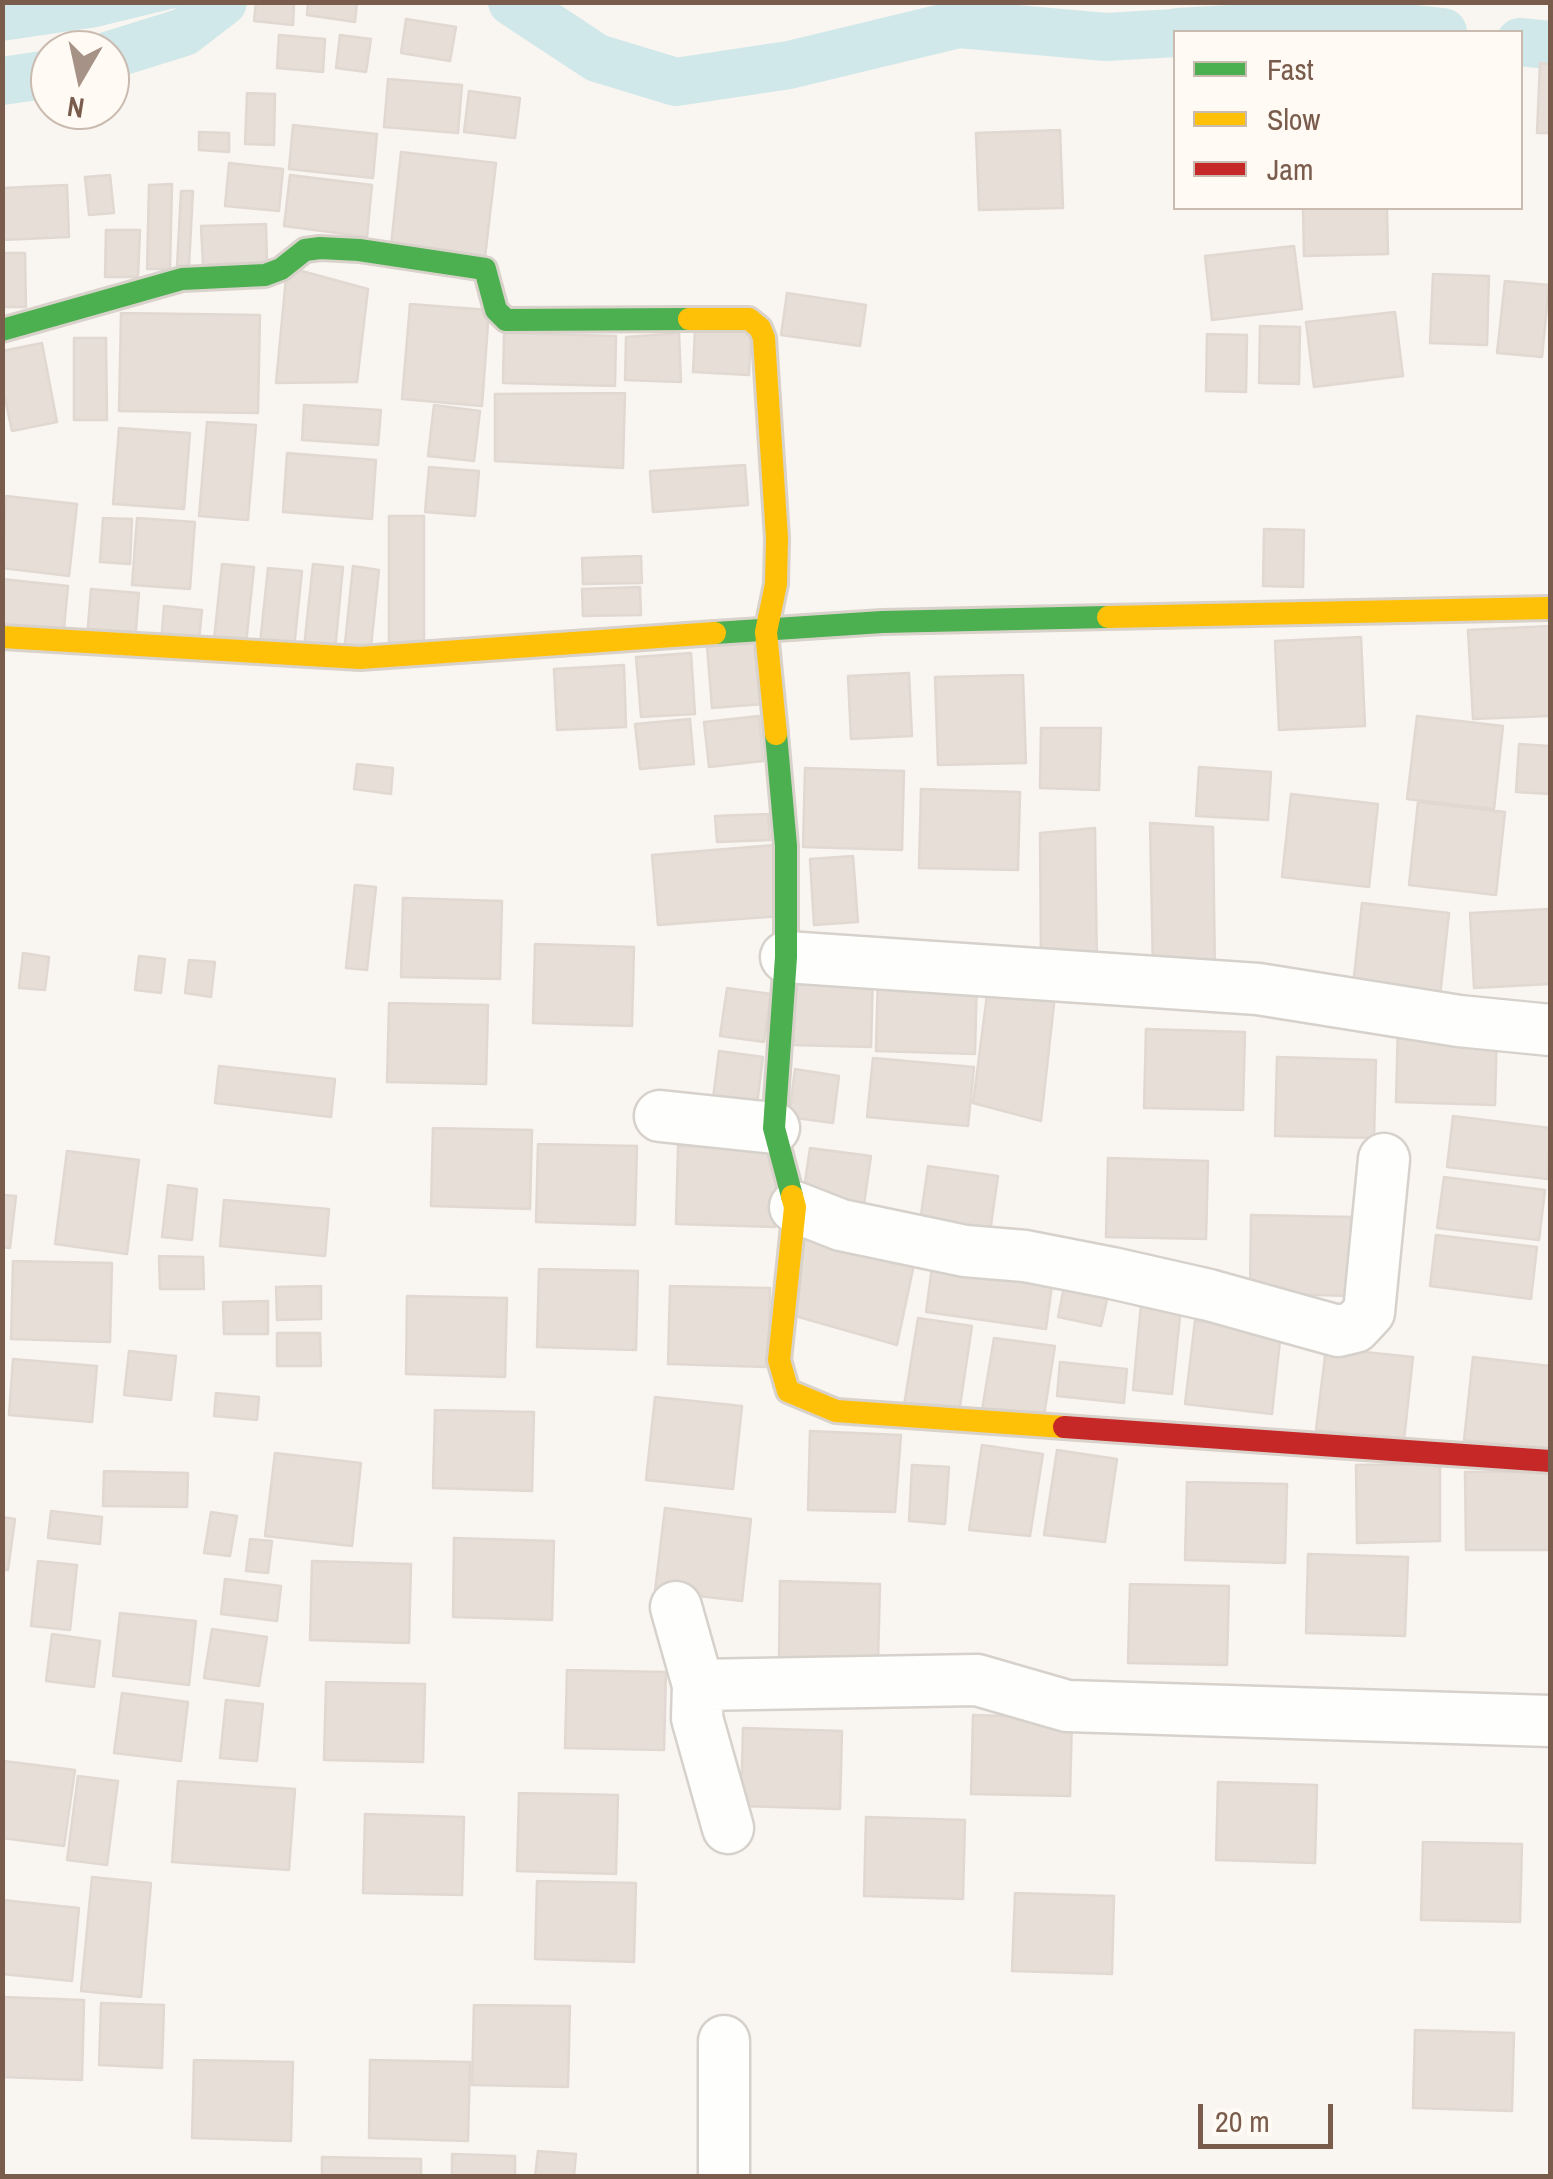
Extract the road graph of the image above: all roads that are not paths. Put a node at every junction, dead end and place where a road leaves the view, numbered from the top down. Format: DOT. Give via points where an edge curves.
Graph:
graph roads {
  1 [pos="2,330"];
  2 [pos="1550,608"];
  3 [pos="766,632"];
  4 [pos="2,636"];
  5 [pos="786,957"];
  6 [pos="1550,1030"];
  7 [pos="660,1116"];
  8 [pos="774,1128"];
  9 [pos="1384,1159"];
  10 [pos="795,1207"];
  11 [pos="1550,1461"];
  12 [pos="676,1607"];
  13 [pos="698,1685"];
  14 [pos="1550,1721"];
  15 [pos="728,1828"];
  16 [pos="724,2041"];
  17 [pos="724,2176"];
  1 -- 3 [label="street" via="182,279 265,275 320,248 485,269 496,310 506,320 749,319 764,338 777,538"];
  2 -- 3 [label="street" via="882,622"];
  3 -- 4 [label="street" via="360,658"];
  3 -- 5 [label="street" via="786,846"];
  5 -- 6 [label="street" via="1258,989"];
  5 -- 8 [label="street"];
  7 -- 8 [label="street"];
  8 -- 10 [label="street"];
  9 -- 10 [label="street" via="1369,1312 1355,1327 1338,1331 1112,1273 841,1225"];
  10 -- 11 [label="street" via="778,1360 788,1391 836,1411"];
  12 -- 13 [label="street"];
  13 -- 14 [label="street" via="976,1680 1067,1706"];
  13 -- 15 [label="street" via="696,1718"];
  16 -- 17 [label="street"];
}
